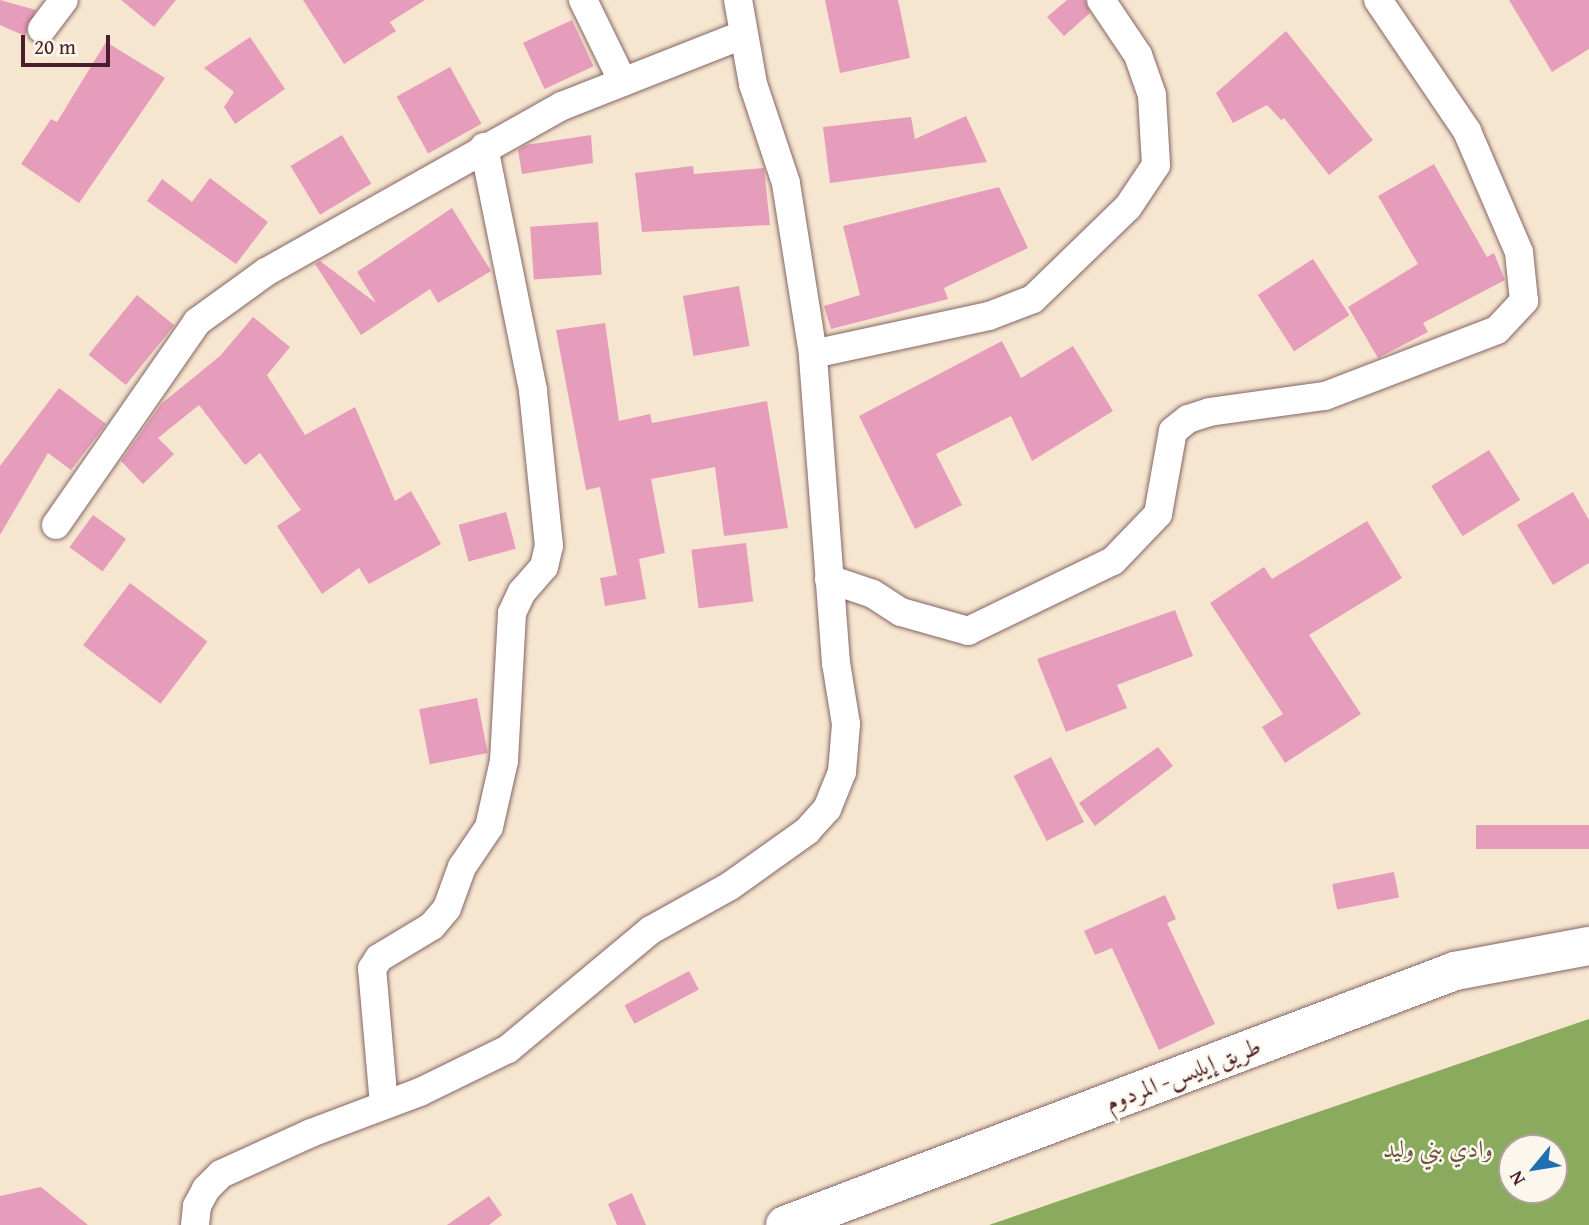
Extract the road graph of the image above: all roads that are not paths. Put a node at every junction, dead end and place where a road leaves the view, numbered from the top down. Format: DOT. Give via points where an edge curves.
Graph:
graph roads {
  1 [pos="64,0"];
  2 [pos="583,0"];
  3 [pos="738,0"];
  4 [pos="1101,0"];
  5 [pos="1378,0"];
  6 [pos="42,29"];
  7 [pos="742,35"];
  8 [pos="623,82"];
  9 [pos="484,146"];
  10 [pos="813,354"];
  11 [pos="56,525"];
  12 [pos="829,579"];
  13 [pos="1589,946"];
  14 [pos="384,1105"];
  15 [pos="195,1225"];
  16 [pos="785,1225"];
  1 -- 6 [label="street"];
  2 -- 8 [label="street"];
  3 -- 7 [label="street"];
  4 -- 10 [label="street" via="1138,55 1152,95 1156,165 1128,207 1033,299 989,316"];
  5 -- 12 [label="street" via="1467,131 1519,252 1524,301 1497,330 1325,396 1188,419 1173,431 1158,514 1113,561 968,631 901,612 873,594"];
  7 -- 8 [label="street"];
  7 -- 10 [label="street" via="781,163"];
  8 -- 9 [label="street" via="562,106"];
  9 -- 11 [label="street" via="266,272 197,322"];
  9 -- 14 [label="street" via="533,390 548,546 544,567 522,592 512,613 504,761 489,827 462,867 447,908 432,926 379,958 372,969 369,982"];
  10 -- 12 [label="street"];
  12 -- 14 [label="street" via="846,724 842,772 827,809 807,831 730,886 651,930 508,1049"];
  13 -- 16 [label="highway, طريق إيليس- المردوم" via="1455,971"];
  14 -- 15 [label="street" via="221,1174 197,1206"];
}
